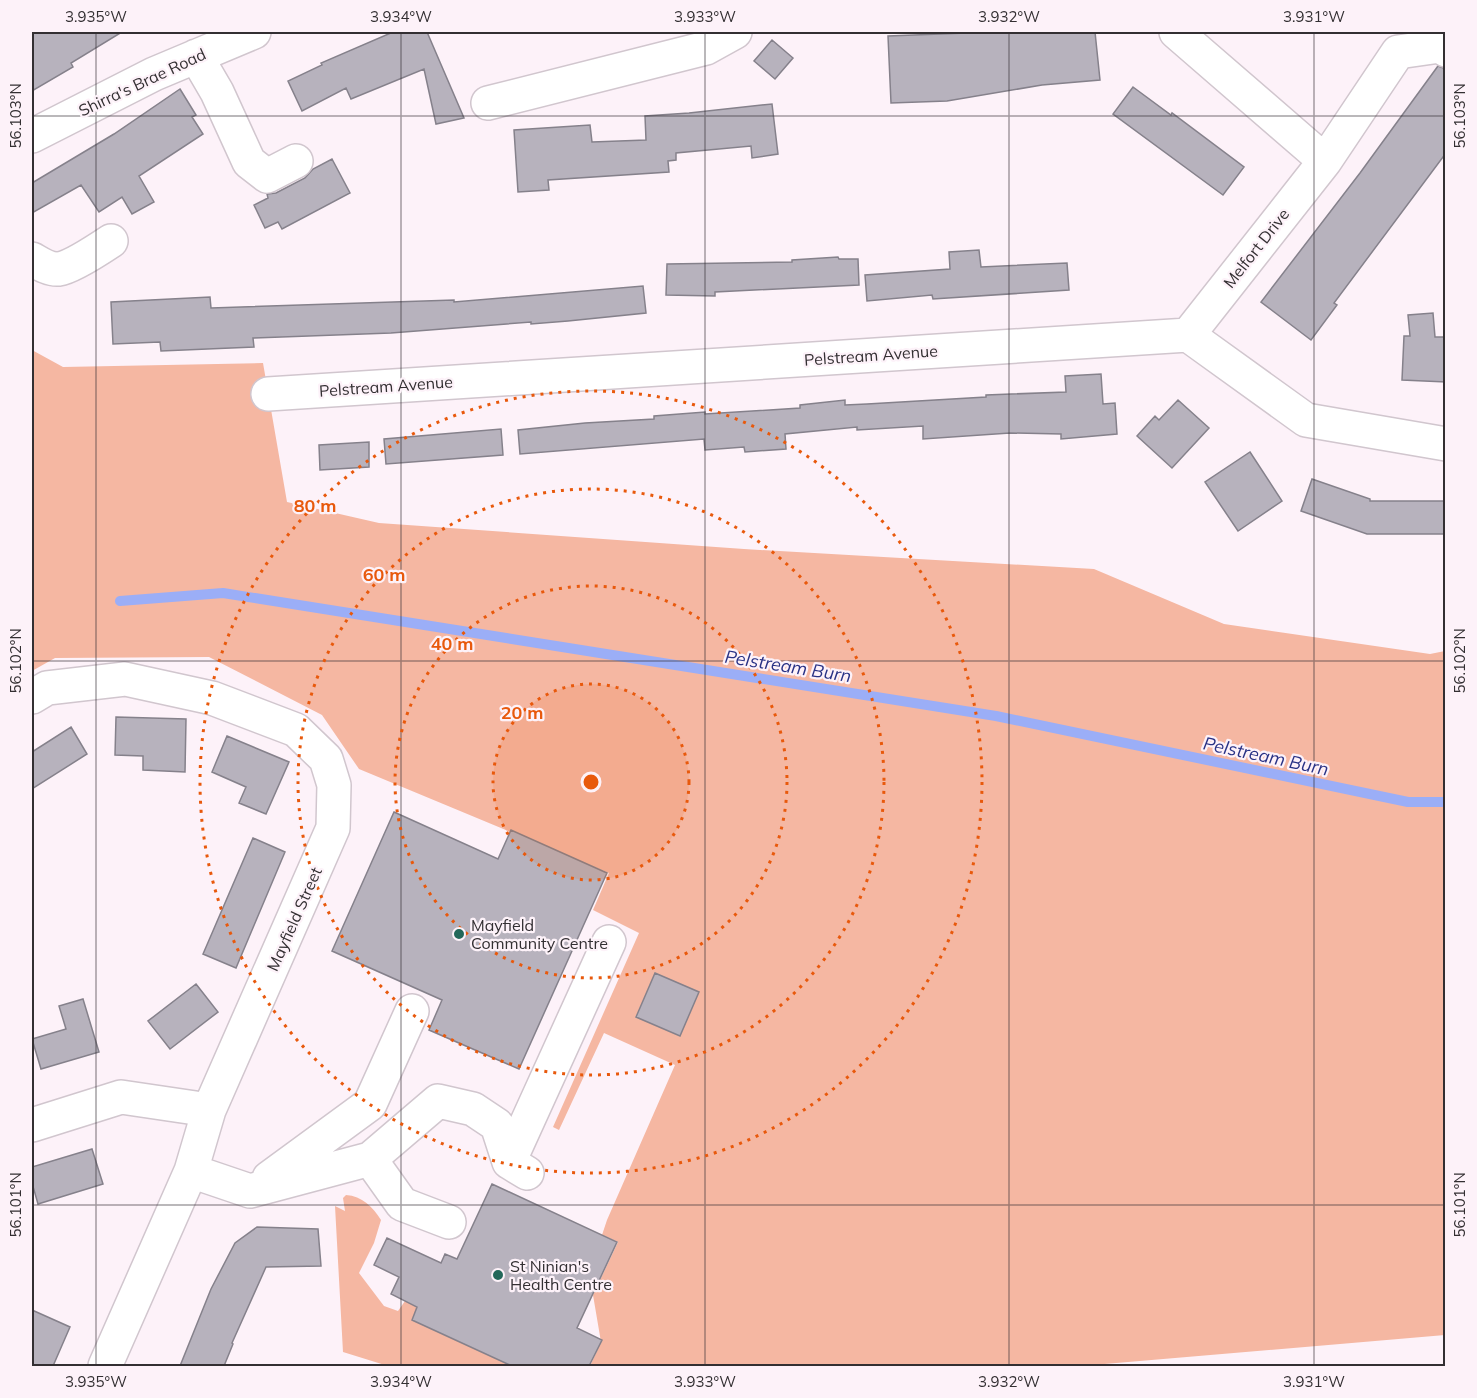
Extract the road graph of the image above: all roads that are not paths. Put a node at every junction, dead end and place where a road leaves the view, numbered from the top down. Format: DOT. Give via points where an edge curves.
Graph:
graph roads {
  1 [pos="254,32"];
  2 [pos="735,32"];
  3 [pos="1176,32"];
  4 [pos="1405,42"];
  5 [pos="1446,50"];
  6 [pos="196,56"];
  7 [pos="488,103"];
  8 [pos="32,136"];
  9 [pos="296,161"];
  10 [pos="1324,161"];
  11 [pos="111,241"];
  12 [pos="32,259"];
  13 [pos="1188,335"];
  14 [pos="268,394"];
  15 [pos="1446,444"];
  16 [pos="32,698"];
  17 [pos="609,942"];
  18 [pos="412,1011"];
  19 [pos="209,1110"];
  20 [pos="32,1125"];
  21 [pos="370,1159"];
  22 [pos="191,1171"];
  23 [pos="250,1191"];
  24 [pos="449,1222"];
  25 [pos="105,1366"];
  1 -- 6 [label="street, Shirra's Brae Road"];
  2 -- 7 [label="street" via="706,48"];
  3 -- 10 [label="street"];
  4 -- 5 [label="street, Melfort Drive"];
  4 -- 10 [label="street, Melfort Drive"];
  6 -- 8 [label="street, Shirra's Brae Road"];
  6 -- 9 [label="street" via="249,162 267,176"];
  10 -- 13 [label="street, Melfort Drive"];
  11 -- 12 [label="street" via="58,269"];
  13 -- 14 [label="street, Pelstream Avenue"];
  13 -- 15 [label="street" via="1306,420"];
  16 -- 19 [label="street, Mayfield Street" via="47,688 125,679 212,698 296,730 326,759 334,785 333,828"];
  17 -- 21 [label="street" via="518,1167 497,1125 473,1109 438,1101"];
  18 -- 23 [label="street" via="370,1104"];
  19 -- 20 [label="street" via="121,1097"];
  19 -- 22 [label="street, Mayfield Street"];
  21 -- 23 [label="street"];
  21 -- 24 [label="street" via="402,1204"];
  22 -- 23 [label="street"];
  22 -- 25 [label="street, Mayfield Street"];
}
